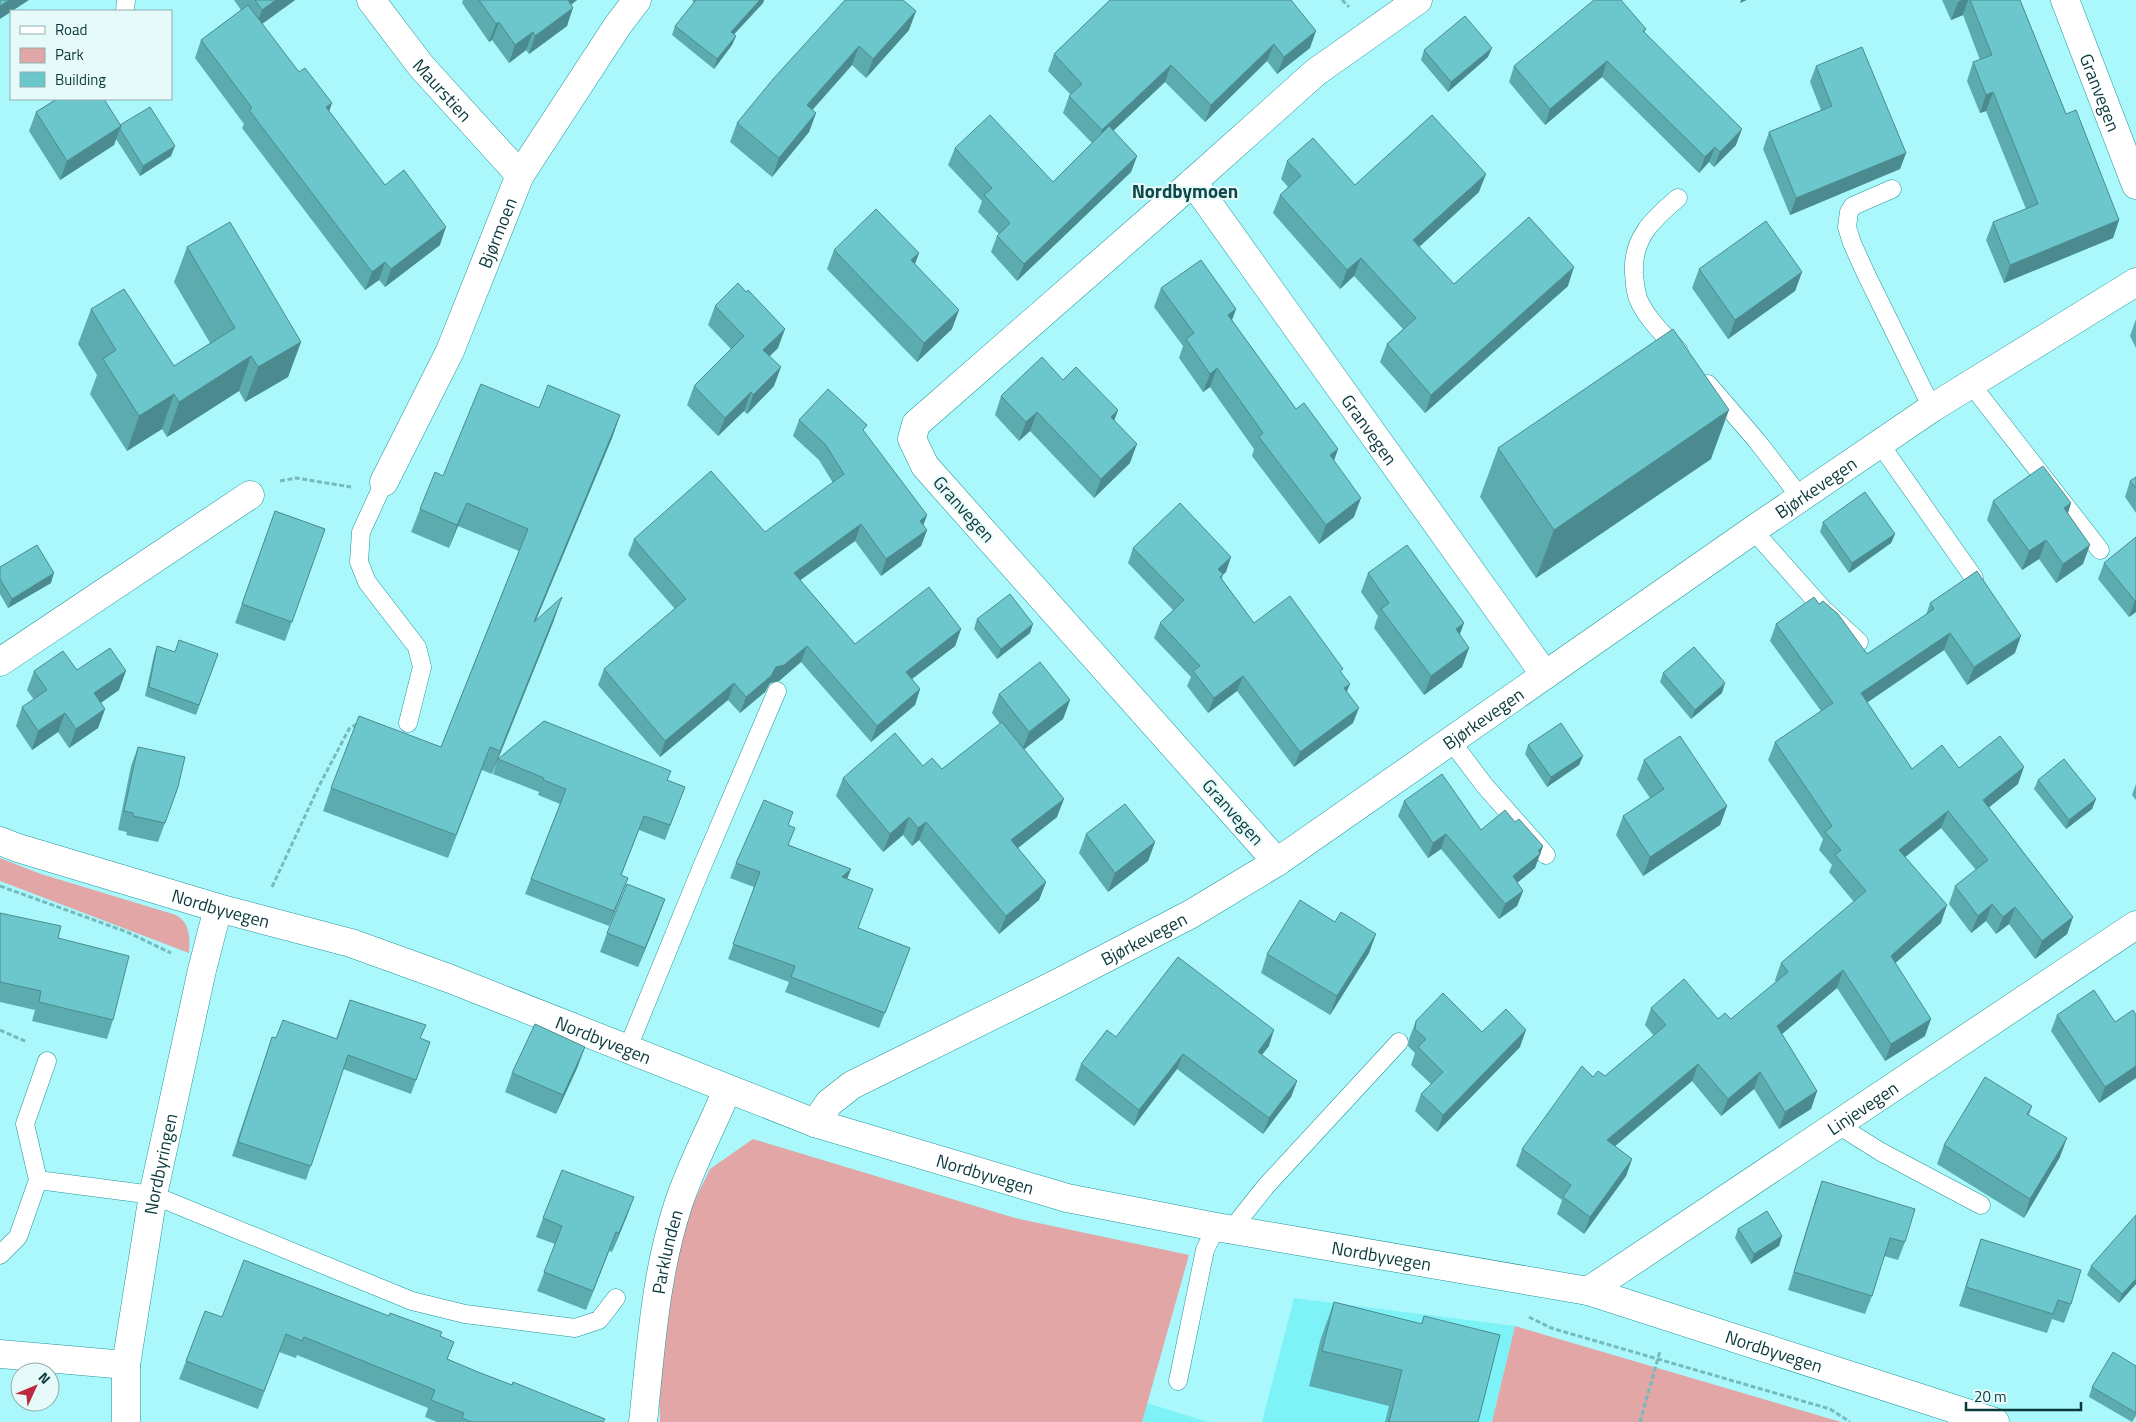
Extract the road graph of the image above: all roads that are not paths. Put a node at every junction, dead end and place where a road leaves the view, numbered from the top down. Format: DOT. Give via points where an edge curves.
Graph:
graph roads {
  1 [pos="371,0"];
  2 [pos="637,0"];
  3 [pos="1418,0"];
  4 [pos="2065,0"];
  5 [pos="520,175"];
  6 [pos="1193,182"];
  7 [pos="2136,184"];
  8 [pos="1892,189"];
  9 [pos="1678,198"];
  10 [pos="2136,282"];
  11 [pos="1970,383"];
  12 [pos="1932,408"];
  13 [pos="1880,444"];
  14 [pos="384,482"];
  15 [pos="250,495"];
  16 [pos="1801,498"];
  17 [pos="1753,530"];
  18 [pos="2100,550"];
  19 [pos="1974,578"];
  20 [pos="1859,642"];
  21 [pos="0,662"];
  22 [pos="1545,675"];
  23 [pos="777,691"];
  24 [pos="408,723"];
  25 [pos="1451,740"];
  26 [pos="0,841"];
  27 [pos="1546,855"];
  28 [pos="1277,862"];
  29 [pos="218,908"];
  30 [pos="2136,925"];
  31 [pos="1399,1042"];
  32 [pos="627,1050"];
  33 [pos="47,1061"];
  34 [pos="727,1090"];
  35 [pos="815,1124"];
  36 [pos="1838,1125"];
  37 [pos="38,1180"];
  38 [pos="153,1195"];
  39 [pos="1980,1205"];
  40 [pos="1223,1229"];
  41 [pos="0,1255"];
  42 [pos="1588,1291"];
  43 [pos="616,1298"];
  44 [pos="0,1354"];
  45 [pos="126,1365"];
  46 [pos="1178,1381"];
  47 [pos="126,1422"];
  48 [pos="643,1422"];
  49 [pos="1995,1422"];
  1 -- 5 [label="street, Maurstien" via="422,66"];
  2 -- 5 [label="street, Bjørmoen"];
  3 -- 6 [label="street, Granvegen" via="1316,72"];
  4 -- 7 [label="street, Granvegen"];
  5 -- 14 [label="street, Bjørmoen" via="450,351"];
  6 -- 22 [label="street, Granvegen"];
  6 -- 28 [label="street, Granvegen" via="916,424 912,439 925,466"];
  8 -- 12 [label="lane" via="1853,206 1847,227 1866,274"];
  9 -- 16 [label="lane" via="1656,216 1637,243 1633,260 1635,289 1641,304"];
  10 -- 11 [label="street, Bjørkevegen"];
  11 -- 12 [label="street, Bjørkevegen"];
  11 -- 18 [label="lane"];
  12 -- 13 [label="street, Bjørkevegen"];
  13 -- 16 [label="street, Bjørkevegen"];
  13 -- 19 [label="lane"];
  14 -- 24 [label="lane" via="361,532 359,562 367,582 417,648 422,667"];
  15 -- 21 [label="street"];
  16 -- 17 [label="street, Bjørkevegen"];
  17 -- 20 [label="lane" via="1823,609"];
  17 -- 22 [label="street, Bjørkevegen"];
  22 -- 25 [label="street, Bjørkevegen"];
  23 -- 32 [label="lane"];
  25 -- 27 [label="lane" via="1485,786"];
  25 -- 28 [label="street, Bjørkevegen"];
  26 -- 29 [label="street, Nordbyvegen"];
  28 -- 35 [label="street, Bjørkevegen" via="1190,914 852,1085 829,1103"];
  29 -- 32 [label="street, Nordbyvegen" via="351,943"];
  29 -- 38 [label="street, Nordbyringen"];
  30 -- 36 [label="street, Linjevegen"];
  31 -- 40 [label="lane"];
  32 -- 34 [label="street, Nordbyvegen"];
  33 -- 37 [label="lane" via="25,1124"];
  34 -- 35 [label="street, Nordbyvegen"];
  34 -- 48 [label="street, Parklunden" via="713,1126 693,1162 677,1206 657,1285"];
  35 -- 40 [label="street, Nordbyvegen" via="1067,1198"];
  36 -- 39 [label="lane"];
  36 -- 42 [label="street, Linjevegen"];
  37 -- 38 [label="lane"];
  37 -- 41 [label="lane" via="18,1237"];
  38 -- 43 [label="lane" via="412,1300 465,1314 575,1328 599,1320"];
  38 -- 45 [label="street, Nordbyringen"];
  40 -- 42 [label="street, Nordbyvegen"];
  40 -- 46 [label="lane" via="1205,1250"];
  42 -- 49 [label="street, Nordbyvegen"];
  44 -- 45 [label="street"];
  45 -- 47 [label="street, Nordbyringen"];
}
